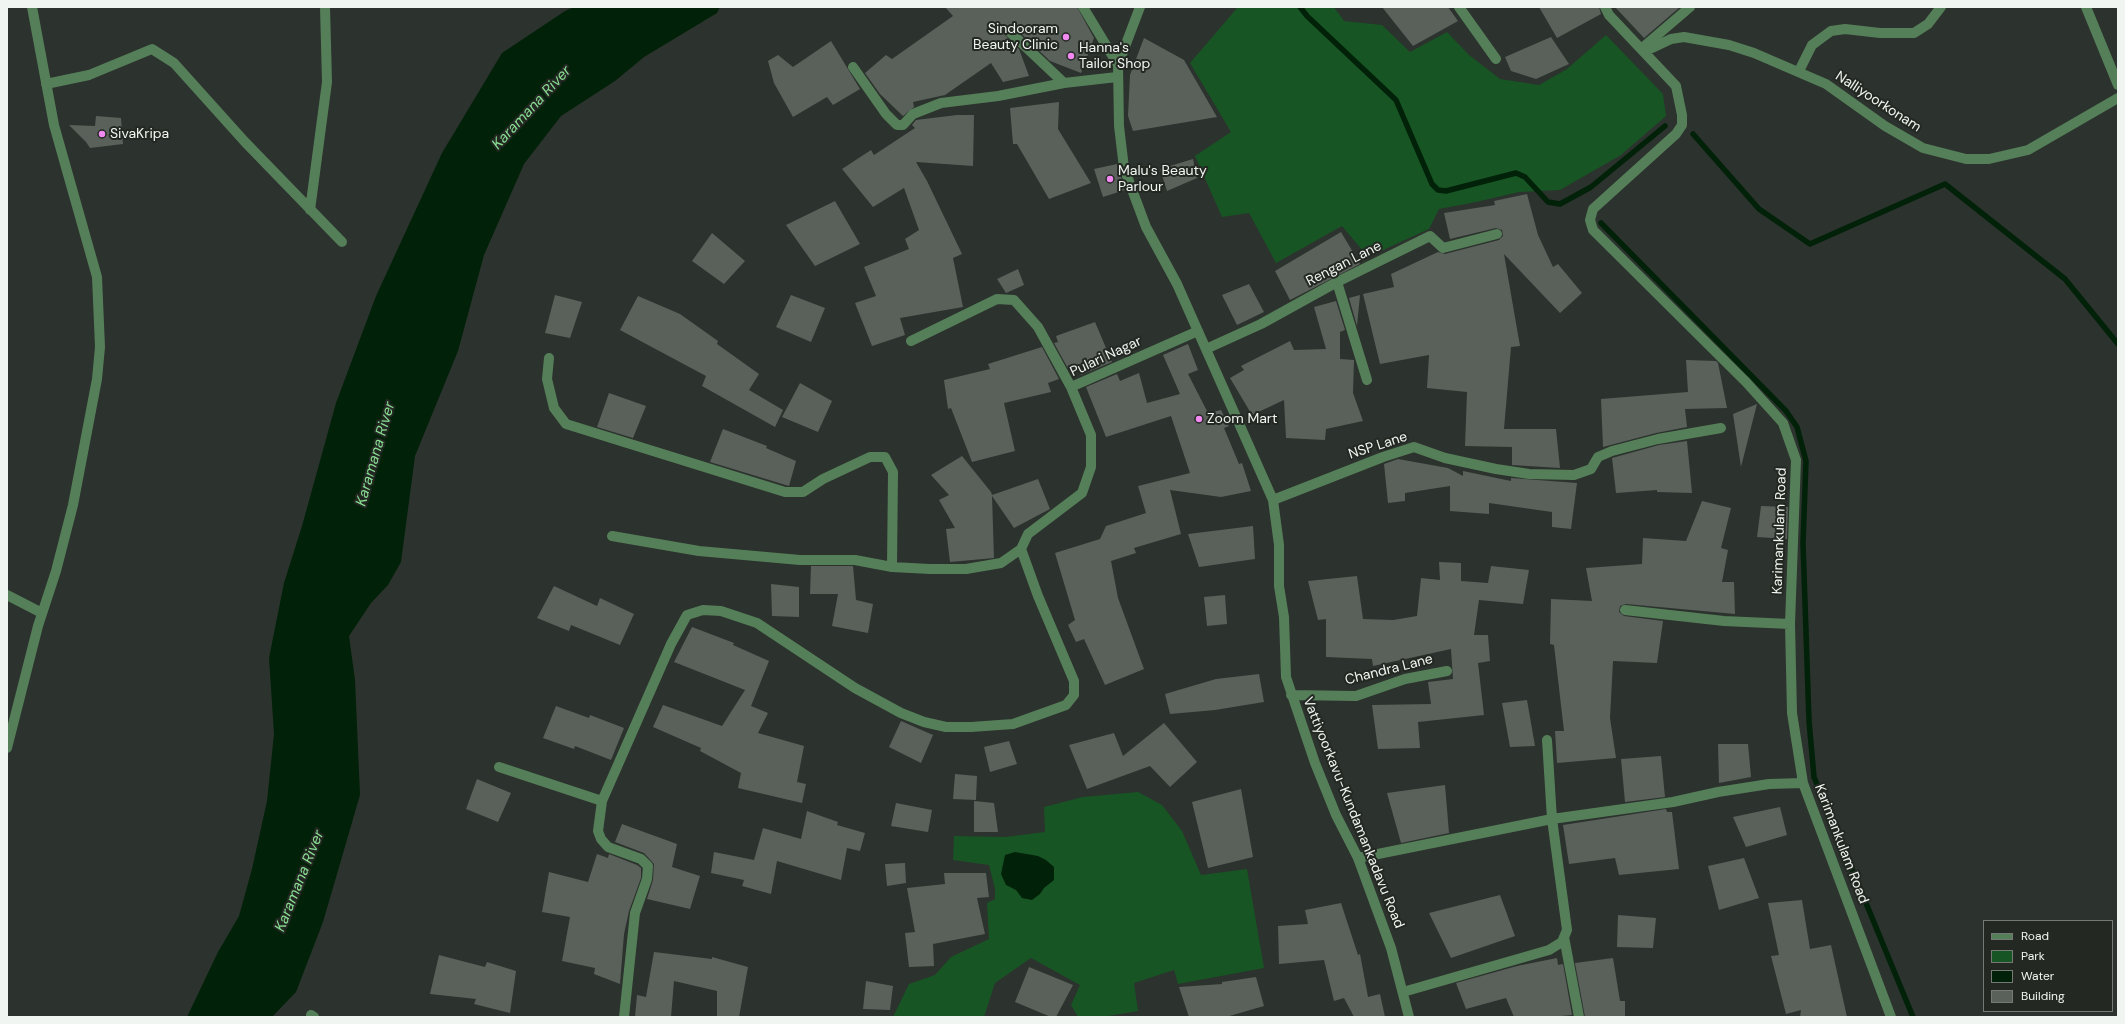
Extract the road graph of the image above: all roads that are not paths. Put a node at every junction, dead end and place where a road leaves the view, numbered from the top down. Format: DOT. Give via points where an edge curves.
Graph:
graph roads {
  1 [pos="32,7"];
  2 [pos="325,7"];
  3 [pos="1083,7"];
  4 [pos="1140,7"];
  5 [pos="1459,7"];
  6 [pos="1605,7"];
  7 [pos="1690,7"];
  8 [pos="1941,7"];
  9 [pos="2086,7"];
  10 [pos="1010,32"];
  11 [pos="1640,49"];
  12 [pos="1496,58"];
  13 [pos="1118,65"];
  14 [pos="852,67"];
  15 [pos="1799,71"];
  16 [pos="1117,77"];
  17 [pos="1064,83"];
  18 [pos="46,84"];
  19 [pos="2118,86"];
  20 [pos="2118,98"];
  21 [pos="310,210"];
  22 [pos="1497,234"];
  23 [pos="342,242"];
  24 [pos="1337,282"];
  25 [pos="1198,331"];
  26 [pos="911,341"];
  27 [pos="1206,349"];
  28 [pos="549,358"];
  29 [pos="1367,380"];
  30 [pos="1071,387"];
  31 [pos="1721,428"];
  32 [pos="1272,500"];
  33 [pos="612,536"];
  34 [pos="1021,549"];
  35 [pos="892,567"];
  36 [pos="7,595"];
  37 [pos="1625,610"];
  38 [pos="42,613"];
  39 [pos="1790,624"];
  40 [pos="1446,671"];
  41 [pos="1291,695"];
  42 [pos="1547,740"];
  43 [pos="7,748"];
  44 [pos="499,767"];
  45 [pos="1803,783"];
  46 [pos="602,801"];
  47 [pos="1552,819"];
  48 [pos="1358,858"];
  49 [pos="1564,937"];
  50 [pos="1403,992"];
  51 [pos="624,1017"];
  52 [pos="1409,1017"];
  53 [pos="1579,1017"];
  54 [pos="1892,1017"];
  1 -- 18 [label="street"];
  2 -- 21 [label="street" via="327,82"];
  3 -- 13 [label="street"];
  4 -- 13 [label="street, Vattiyoorkavu-Kundamankadavu Road"];
  5 -- 12 [label="street"];
  6 -- 11 [label="street, Karimankulam Road" via="1609,15"];
  7 -- 11 [label="street"];
  8 -- 15 [label="street" via="1928,24 1914,33 1845,29 1831,31 1812,45"];
  9 -- 19 [label="street"];
  10 -- 17 [label="street"];
  11 -- 15 [label="street, Nalliyoorkonam" via="1652,48 1671,39 1684,37 1748,51"];
  11 -- 39 [label="street, Karimankulam Road" via="1676,86 1682,125 1676,134 1593,209 1590,220 1593,230 1741,377 1783,423 1796,460"];
  13 -- 16 [label="street, Vattiyoorkavu-Kundamankadavu Road"];
  14 -- 17 [label="street" via="897,125 903,125 913,114 942,103 998,96"];
  15 -- 20 [label="street, Nalliyoorkonam" via="1826,84 1885,126 1923,148 1966,159 1989,159 2028,150"];
  16 -- 17 [label="street"];
  16 -- 25 [label="street, Vattiyoorkavu-Kundamankadavu Road" via="1124,168 1146,227 1177,284"];
  18 -- 21 [label="street" via="89,75 152,49 174,63"];
  18 -- 38 [label="street" via="54,125 97,278 100,347 96,386 73,505"];
  21 -- 23 [label="street"];
  22 -- 24 [label="street, Rengan Lane" via="1443,248 1430,236"];
  24 -- 27 [label="street, Rengan Lane" via="1261,324"];
  24 -- 29 [label="street"];
  25 -- 27 [label="street, Vattiyoorkavu-Kundamankadavu Road"];
  25 -- 30 [label="street, Pulari Nagar"];
  26 -- 30 [label="street" via="997,299 1014,300 1038,327"];
  27 -- 32 [label="street, Vattiyoorkavu-Kundamankadavu Road"];
  28 -- 35 [label="street" via="547,379 554,408 566,424 785,492 803,492 823,479 870,457 885,457 893,472"];
  30 -- 34 [label="street, Pulari Nagar" via="1090,435 1092,467 1082,492 1028,534"];
  31 -- 32 [label="street, NSP Lane" via="1658,439 1612,451 1598,457 1591,469 1574,475 1529,474 1496,469 1445,458 1414,447"];
  32 -- 41 [label="street, Vattiyoorkavu-Kundamankadavu Road" via="1279,545 1279,586 1284,617 1286,677"];
  33 -- 35 [label="street" via="699,551 800,560 855,560"];
  34 -- 35 [label="street" via="1001,563 966,569"];
  34 -- 46 [label="street" via="1074,681 1074,695 1066,705 1013,724 971,728 946,727 924,722 901,713 855,688 757,623 720,611 703,610 687,615 671,644"];
  36 -- 38 [label="street"];
  37 -- 39 [label="street" via="1724,621"];
  38 -- 43 [label="street"];
  39 -- 45 [label="street, Karimankulam Road" via="1792,713"];
  40 -- 41 [label="street, Chandra Lane" via="1405,679 1356,696"];
  41 -- 48 [label="street, Vattiyoorkavu-Kundamankadavu Road" via="1325,789"];
  42 -- 47 [label="street"];
  44 -- 46 [label="street"];
  45 -- 47 [label="street" via="1769,784 1673,802"];
  45 -- 54 [label="street, Karimankulam Road"];
  46 -- 51 [label="street" via="598,831 601,839 608,847 641,859 648,866 647,880 635,913"];
  47 -- 48 [label="street"];
  47 -- 49 [label="street" via="1567,930"];
  48 -- 50 [label="street, Vattiyoorkavu-Kundamankadavu Road" via="1391,948"];
  49 -- 50 [label="street" via="1562,942 1549,950"];
  49 -- 53 [label="street"];
  50 -- 52 [label="street, Vattiyoorkavu-Kundamankadavu Road"];
}
